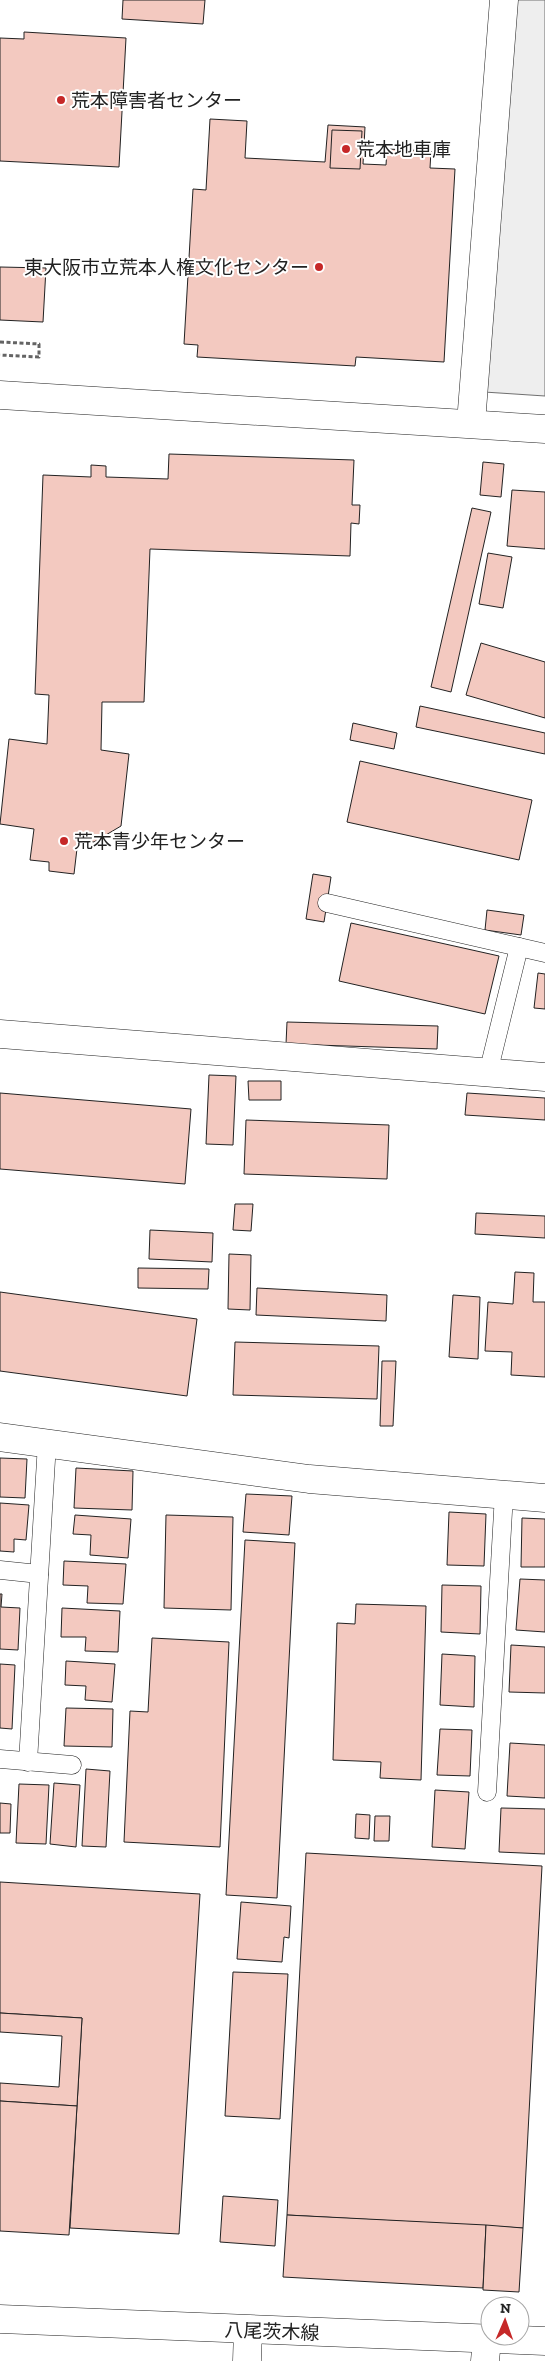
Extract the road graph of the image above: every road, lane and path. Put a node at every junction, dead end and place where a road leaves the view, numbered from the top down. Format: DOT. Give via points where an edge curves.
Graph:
graph roads {
  1 [pos="504,0"];
  2 [pos="0,342"];
  3 [pos="0,355"];
  4 [pos="0,395"];
  5 [pos="471,423"];
  6 [pos="545,429"];
  7 [pos="327,904"];
  8 [pos="519,947"];
  9 [pos="545,953"];
  10 [pos="0,1034"];
  11 [pos="488,1073"];
  12 [pos="545,1076"];
  13 [pos="0,1437"];
  14 [pos="47,1443"];
  15 [pos="504,1494"];
  16 [pos="545,1498"];
  17 [pos="0,1570"];
  18 [pos="39,1574"];
  19 [pos="0,1759"];
  20 [pos="28,1762"];
  21 [pos="72,1765"];
  22 [pos="487,1792"];
  23 [pos="0,2319"];
  24 [pos="248,2330"];
  25 [pos="545,2341"];
  26 [pos="486,2350"];
  27 [pos="247,2361"];
  1 -- 5 [label="street"];
  2 -- 3 [label="path" via="39,344 39,357"];
  4 -- 5 [label="street"];
  5 -- 6 [label="street"];
  7 -- 8 [label="lane"];
  8 -- 9 [label="lane"];
  8 -- 11 [label="lane"];
  10 -- 11 [label="street"];
  11 -- 12 [label="street"];
  13 -- 14 [label="street"];
  14 -- 15 [label="street" via="309,1479"];
  14 -- 18 [label="lane"];
  15 -- 16 [label="street"];
  15 -- 22 [label="lane"];
  17 -- 18 [label="lane"];
  18 -- 20 [label="lane"];
  19 -- 20 [label="lane"];
  20 -- 21 [label="lane"];
  23 -- 24 [label="street, 八尾茨木線"];
  24 -- 26 [label="street, 八尾茨木線"];
  24 -- 27 [label="street"];
  25 -- 26 [label="street, 八尾茨木線"];
}
